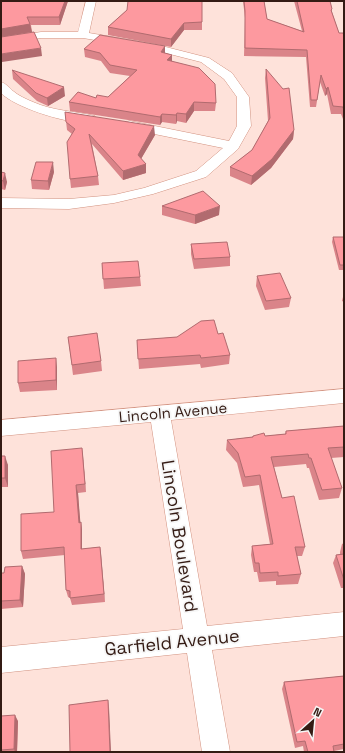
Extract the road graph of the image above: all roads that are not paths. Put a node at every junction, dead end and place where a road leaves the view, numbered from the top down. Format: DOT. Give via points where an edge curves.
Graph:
graph roads {
  1 [pos="91,1"];
  2 [pos="82,35"];
  3 [pos="1,41"];
  4 [pos="1,86"];
  5 [pos="102,121"];
  6 [pos="118,124"];
  7 [pos="233,146"];
  8 [pos="1,203"];
  9 [pos="340,393"];
  10 [pos="160,414"];
  11 [pos="1,428"];
  12 [pos="344,624"];
  13 [pos="197,639"];
  14 [pos="1,660"];
  15 [pos="216,752"];
  1 -- 2 [label="street"];
  2 -- 3 [label="street" via="41,35"];
  2 -- 7 [label="street" via="154,47 205,60 228,76 243,97 244,126"];
  4 -- 5 [label="street" via="8,95 47,112"];
  6 -- 7 [label="street"];
  7 -- 8 [label="street" via="201,174 148,190 69,204"];
  9 -- 10 [label="street, Lincoln Avenue"];
  10 -- 11 [label="street, Lincoln Avenue"];
  10 -- 13 [label="street, Lincoln Boulevard"];
  12 -- 13 [label="street, Garfield Avenue"];
  13 -- 14 [label="street, Garfield Avenue"];
  13 -- 15 [label="street, Lincoln Boulevard"];
}
